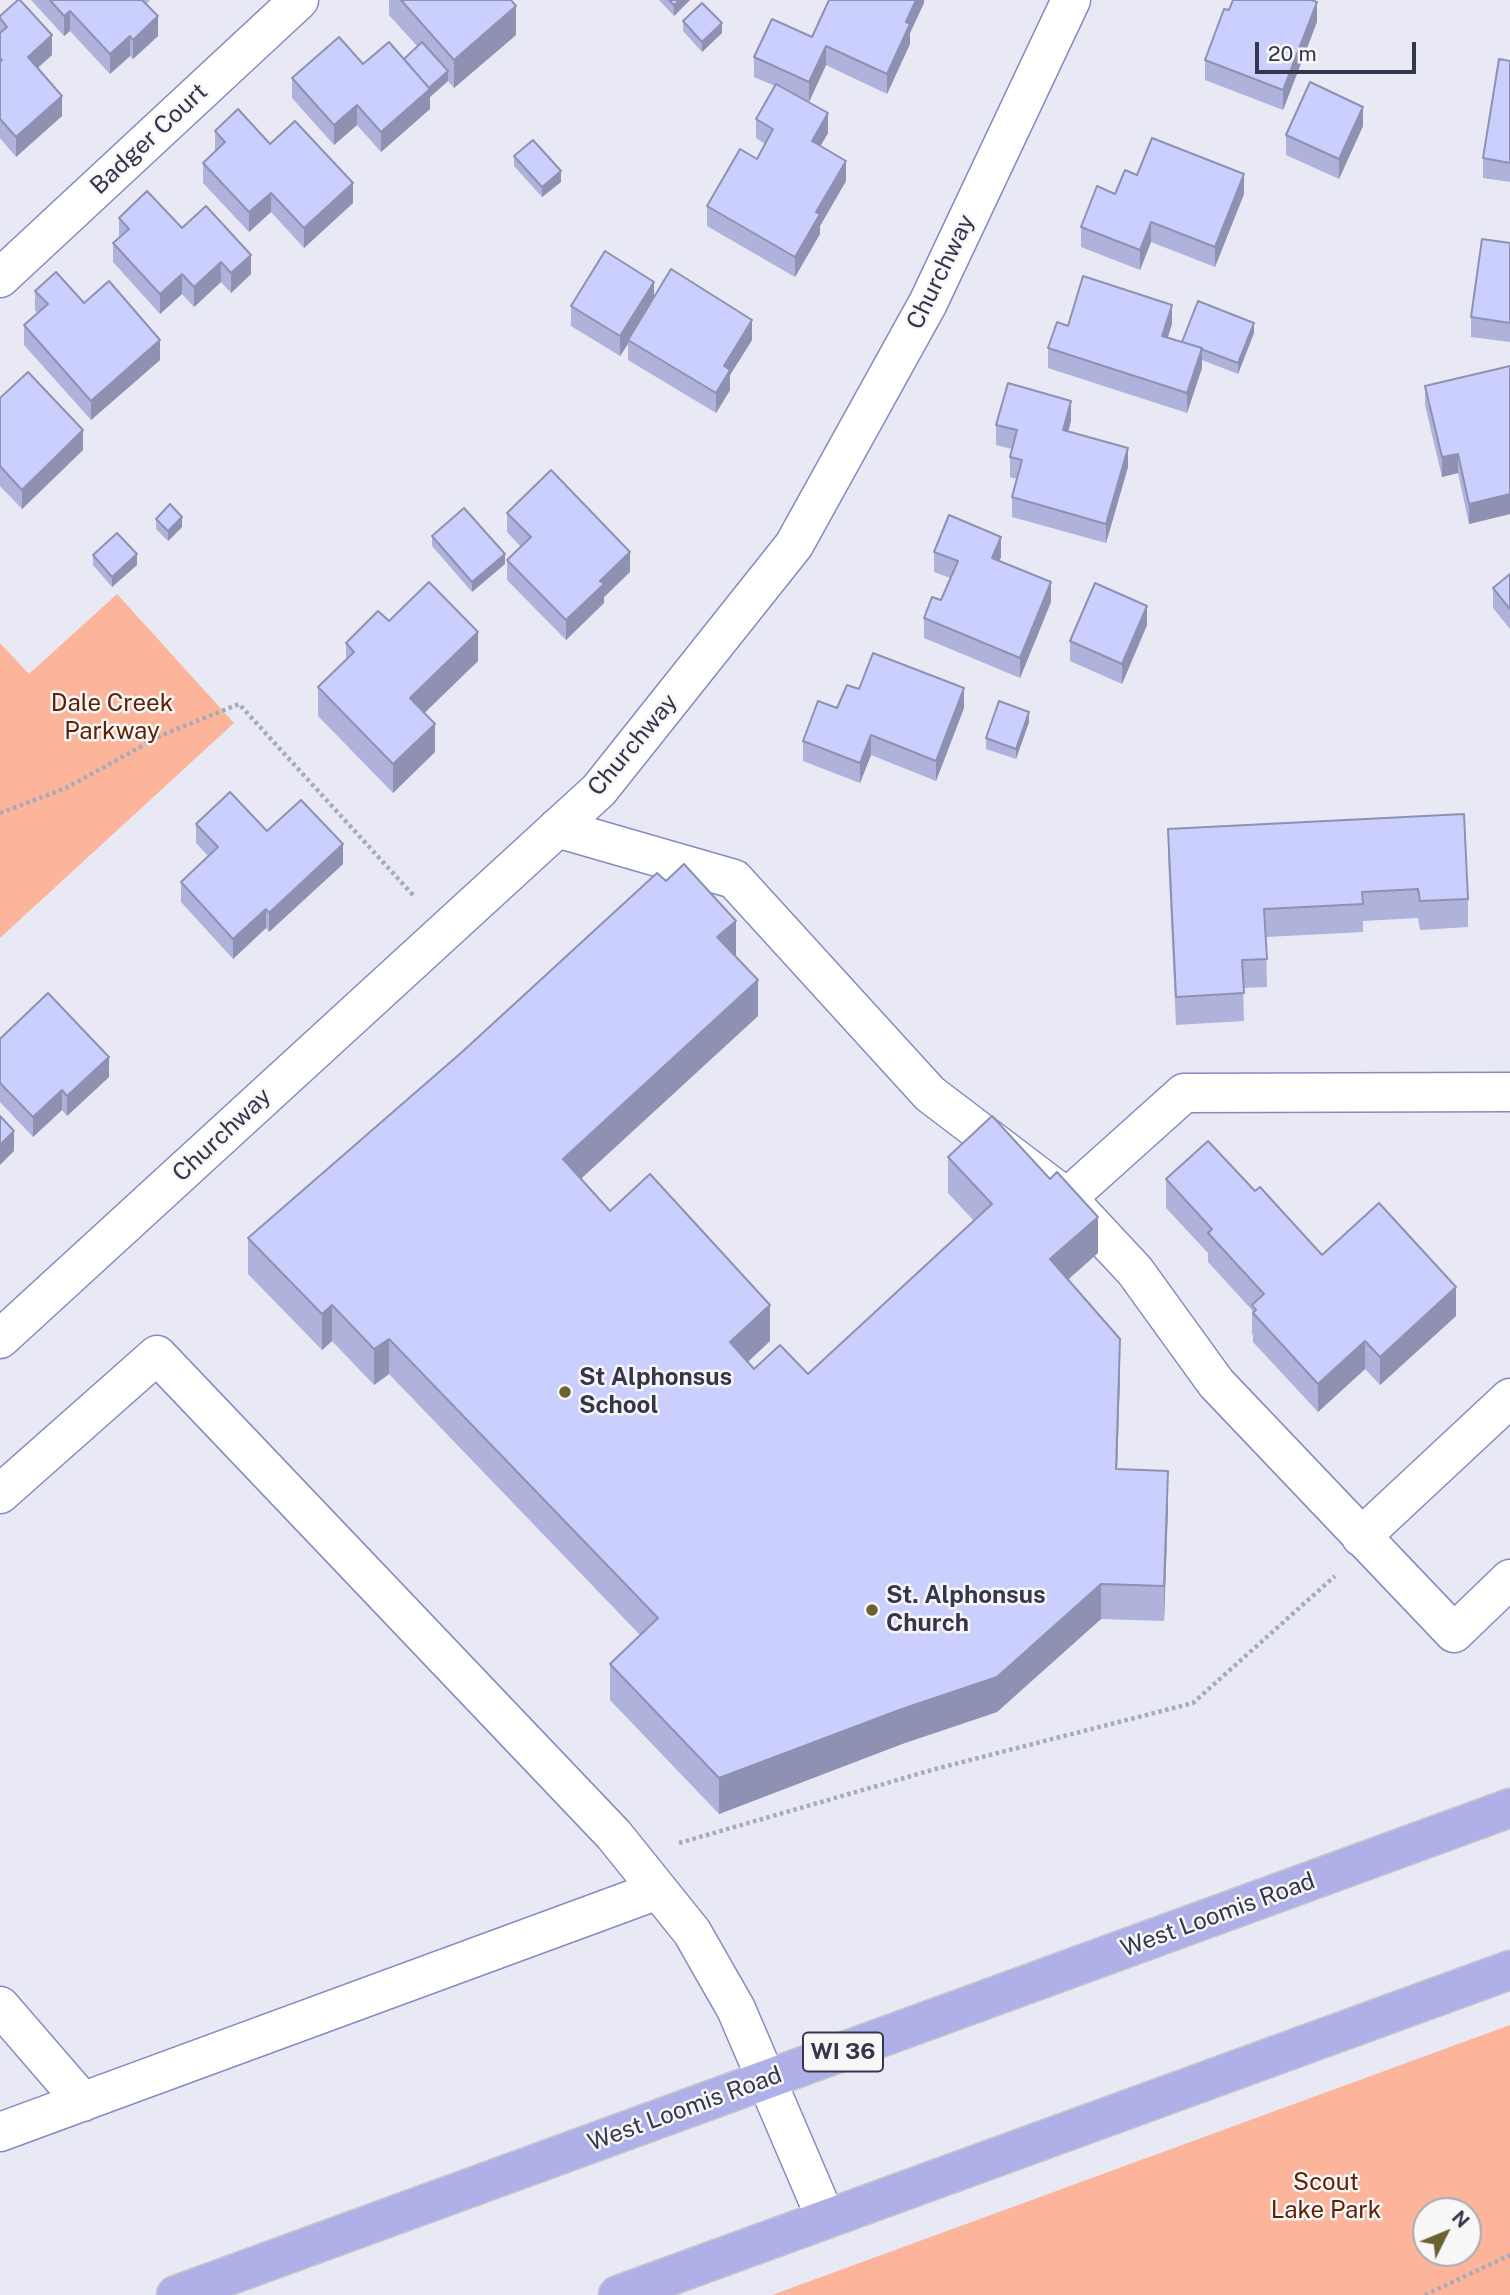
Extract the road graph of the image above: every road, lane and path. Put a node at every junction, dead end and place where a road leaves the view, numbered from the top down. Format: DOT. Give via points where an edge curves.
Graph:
graph roads {
  1 [pos="299,0"];
  2 [pos="1071,0"];
  3 [pos="0,278"];
  4 [pos="0,813"];
  5 [pos="557,828"];
  6 [pos="413,895"];
  7 [pos="1510,1092"];
  8 [pos="1067,1198"];
  9 [pos="0,1339"];
  10 [pos="1510,1398"];
  11 [pos="0,1494"];
  12 [pos="1365,1541"];
  13 [pos="1510,1579"];
  14 [pos="1510,1808"];
  15 [pos="632,1856"];
  16 [pos="658,1890"];
  17 [pos="1510,1970"];
  18 [pos="0,2006"];
  19 [pos="767,2080"];
  20 [pos="83,2102"];
  21 [pos="0,2132"];
  22 [pos="826,2220"];
  23 [pos="1510,2255"];
  24 [pos="176,2295"];
  25 [pos="618,2295"];
  26 [pos="1425,2295"];
  1 -- 3 [label="street, Badger Court"];
  2 -- 5 [label="street, Churchway" via="928,303 794,545 598,790"];
  4 -- 6 [label="path" via="66,788 162,735 239,704"];
  5 -- 8 [label="street" via="734,879 930,1094"];
  5 -- 9 [label="street, Churchway"];
  7 -- 8 [label="street" via="1184,1093"];
  8 -- 12 [label="street" via="1135,1271 1216,1383"];
  10 -- 12 [label="street"];
  11 -- 15 [label="street" via="157,1355"];
  12 -- 13 [label="street" via="1454,1633"];
  12 -- 15 [label="path" via="1193,1703 939,1768"];
  14 -- 19 [label="main road, West Loomis Road / WI 36"];
  15 -- 16 [label="street"];
  16 -- 19 [label="street" via="692,1932 736,2009"];
  16 -- 20 [label="street"];
  17 -- 22 [label="main road"];
  18 -- 20 [label="street"];
  19 -- 22 [label="street"];
  19 -- 24 [label="main road, West Loomis Road / WI 36"];
  20 -- 21 [label="street"];
  22 -- 25 [label="main road"];
  23 -- 26 [label="path"];
}
